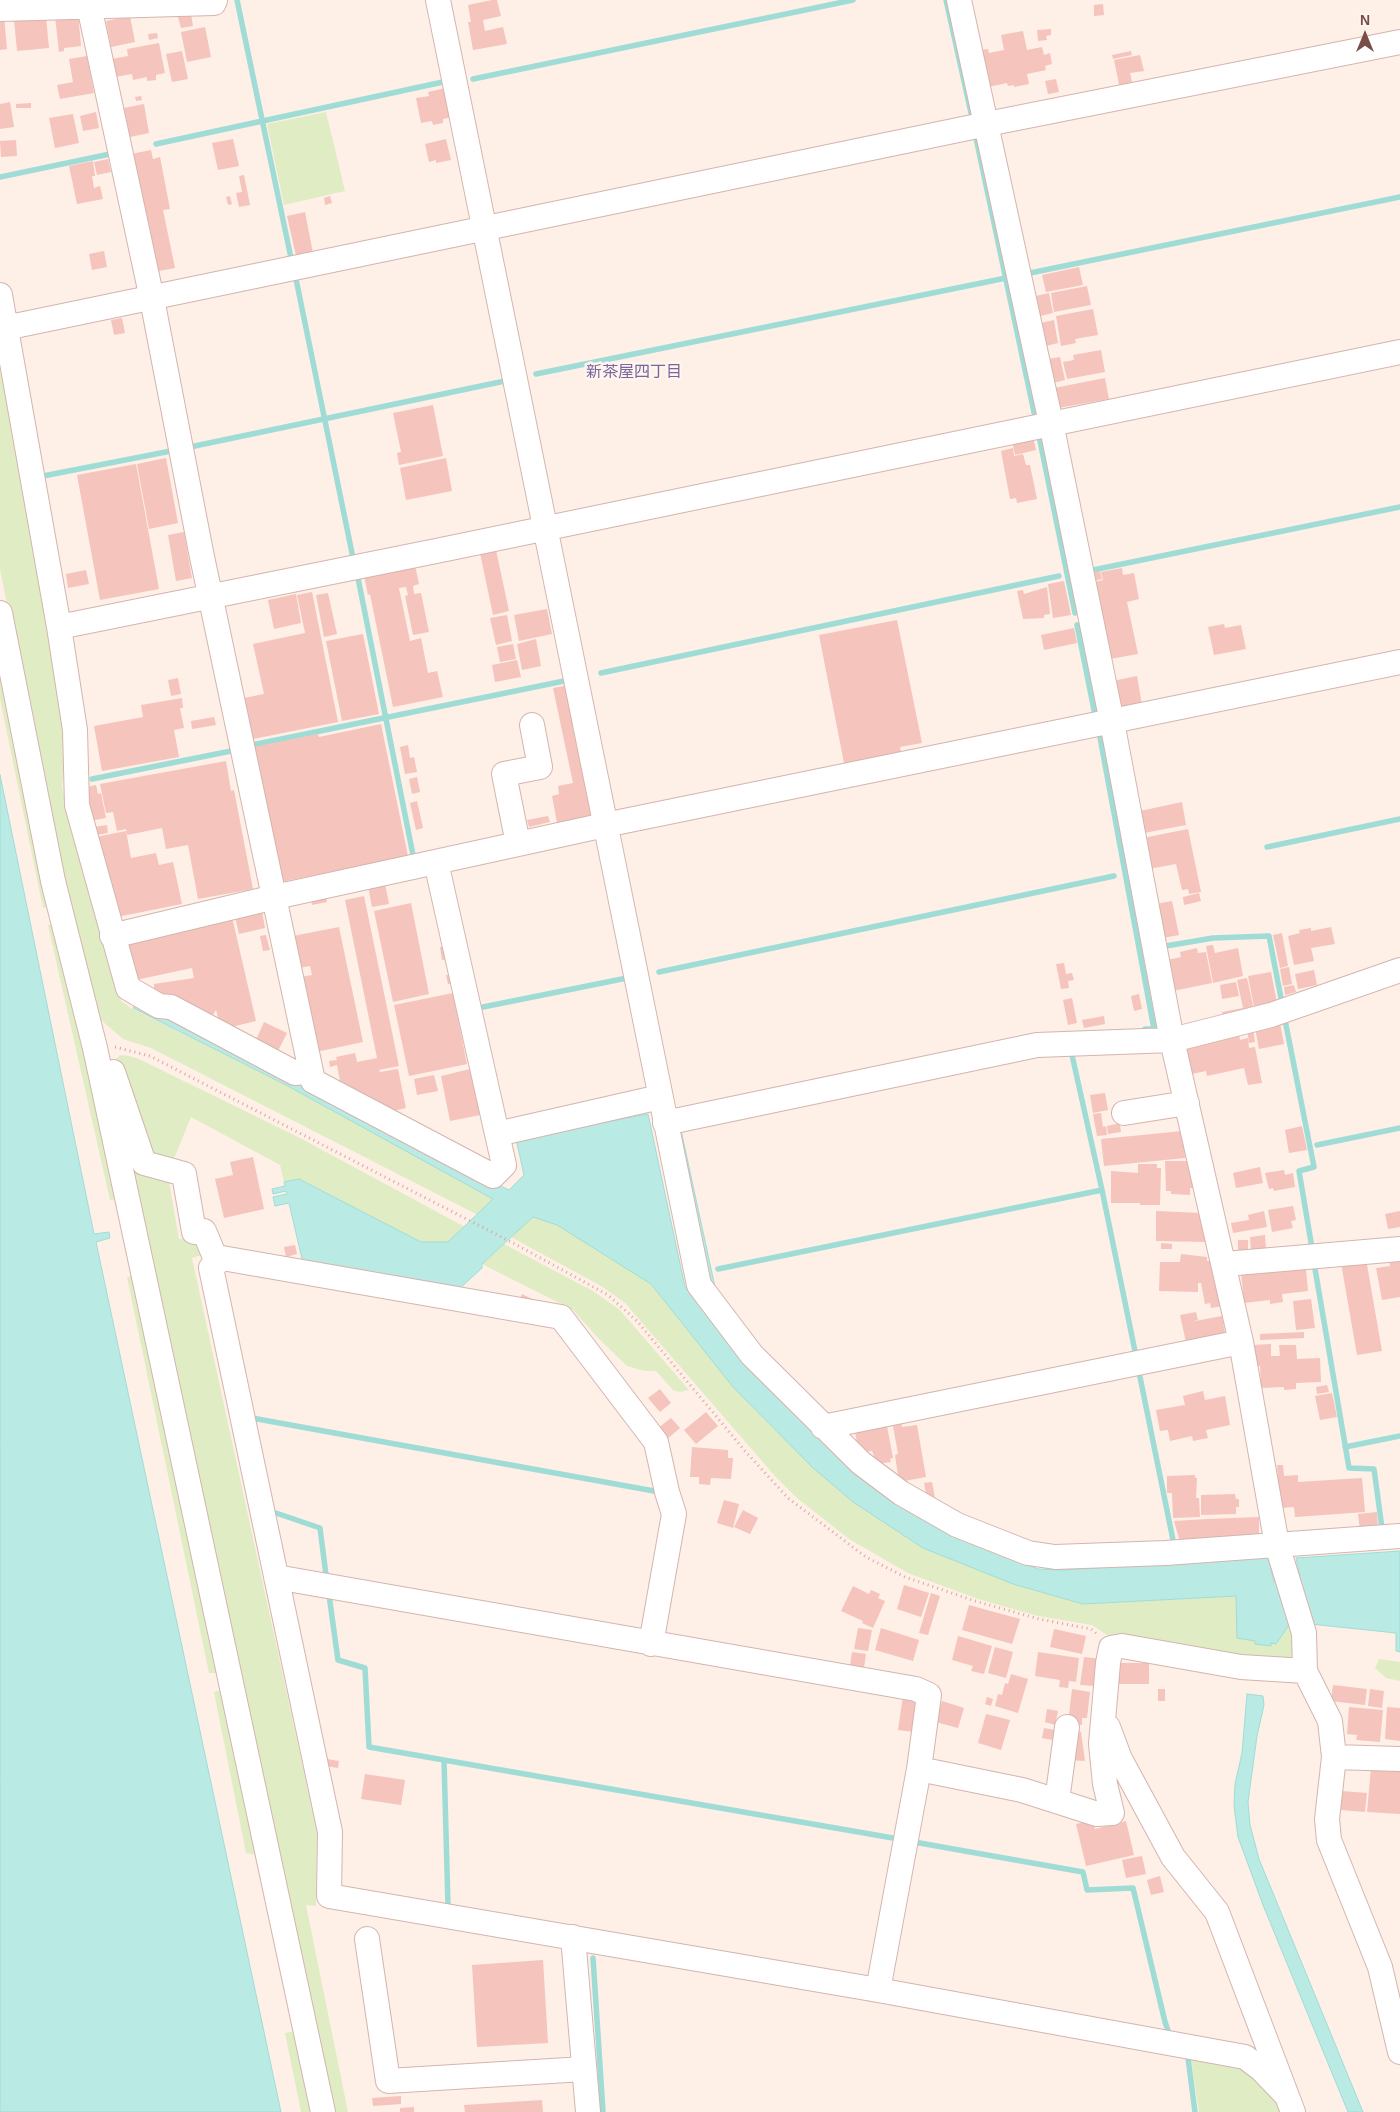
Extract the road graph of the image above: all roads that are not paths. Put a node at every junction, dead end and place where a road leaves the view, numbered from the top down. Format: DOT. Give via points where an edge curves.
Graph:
graph roads {
  1 [pos="215,0"];
  2 [pos="438,0"];
  3 [pos="959,0"];
  4 [pos="123,2"];
  5 [pos="88,6"];
  6 [pos="0,9"];
  7 [pos="1400,42"];
  8 [pos="987,124"];
  9 [pos="485,230"];
  10 [pos="0,296"];
  11 [pos="152,299"];
  12 [pos="5,328"];
  13 [pos="1400,352"];
  14 [pos="1051,423"];
  15 [pos="545,529"];
  16 [pos="211,597"];
  17 [pos="0,613"];
  18 [pos="60,627"];
  19 [pos="1400,662"];
  20 [pos="1112,722"];
  21 [pos="532,725"];
  22 [pos="605,825"];
  23 [pos="518,844"];
  24 [pos="436,862"];
  25 [pos="275,897"];
  26 [pos="112,936"];
  27 [pos="1400,970"];
  28 [pos="1172,1040"];
  29 [pos="95,1048"];
  30 [pos="311,1071"];
  31 [pos="660,1097"];
  32 [pos="1187,1104"];
  33 [pos="1124,1113"];
  34 [pos="665,1123"];
  35 [pos="497,1134"];
  36 [pos="1400,1249"];
  37 [pos="218,1262"];
  38 [pos="1224,1264"];
  39 [pos="1241,1342"];
  40 [pos="823,1427"];
  41 [pos="1400,1536"];
  42 [pos="1277,1545"];
  43 [pos="276,1578"];
  44 [pos="651,1644"];
  45 [pos="1305,1671"];
  46 [pos="1104,1716"];
  47 [pos="1066,1727"];
  48 [pos="1334,1757"];
  49 [pos="1400,1759"];
  50 [pos="919,1769"];
  51 [pos="1057,1801"];
  52 [pos="573,1937"];
  53 [pos="367,1939"];
  54 [pos="1390,1963"];
  55 [pos="878,1990"];
  56 [pos="1400,2052"];
  57 [pos="584,2069"];
  58 [pos="1290,2104"];
  59 [pos="323,2112"];
  60 [pos="588,2112"];
  1 -- 4 [label="street" via="214,3"];
  2 -- 9 [label="street"];
  3 -- 8 [label="street"];
  4 -- 5 [label="street"];
  5 -- 6 [label="street"];
  5 -- 11 [label="street"];
  7 -- 8 [label="street"];
  8 -- 9 [label="street"];
  8 -- 14 [label="street"];
  9 -- 11 [label="street"];
  9 -- 15 [label="street"];
  10 -- 12 [label="street"];
  11 -- 12 [label="street"];
  11 -- 16 [label="street"];
  12 -- 18 [label="street"];
  13 -- 14 [label="street"];
  14 -- 15 [label="street"];
  14 -- 20 [label="street"];
  15 -- 16 [label="street"];
  15 -- 22 [label="street"];
  16 -- 18 [label="street"];
  16 -- 25 [label="street"];
  17 -- 29 [label="street" via="53,881"];
  18 -- 26 [label="street" via="75,730 77,805"];
  19 -- 20 [label="street"];
  20 -- 22 [label="street"];
  20 -- 28 [label="street"];
  21 -- 23 [label="street" via="540,767 504,774"];
  22 -- 23 [label="street"];
  22 -- 31 [label="street"];
  23 -- 24 [label="street"];
  24 -- 25 [label="street"];
  24 -- 35 [label="street"];
  25 -- 26 [label="street"];
  25 -- 30 [label="street"];
  26 -- 30 [label="street" via="128,988 158,1006 171,1007 295,1073"];
  27 -- 28 [label="street" via="1270,1015"];
  28 -- 32 [label="street"];
  28 -- 34 [label="street" via="1037,1045"];
  29 -- 37 [label="street" via="109,1060 144,1164 184,1174 194,1232 204,1231"];
  29 -- 59 [label="street"];
  30 -- 35 [label="street" via="313,1081 493,1176 504,1165"];
  31 -- 34 [label="street"];
  31 -- 35 [label="street"];
  32 -- 33 [label="street"];
  32 -- 38 [label="street"];
  34 -- 40 [label="street" via="699,1285 752,1355"];
  36 -- 38 [label="street"];
  37 -- 43 [label="street" via="211,1268"];
  37 -- 44 [label="street" via="222,1258 562,1317 656,1442 674,1514"];
  38 -- 39 [label="street"];
  39 -- 40 [label="street"];
  39 -- 42 [label="street"];
  40 -- 42 [label="street" via="861,1463 902,1493 957,1525 1028,1553 1055,1558"];
  41 -- 42 [label="street"];
  42 -- 45 [label="street" via="1304,1632"];
  43 -- 44 [label="street"];
  43 -- 52 [label="street" via="330,1832 329,1896"];
  44 -- 50 [label="street" via="916,1688 928,1695"];
  45 -- 46 [label="street" via="1242,1667 1122,1646 1111,1648"];
  45 -- 48 [label="street" via="1330,1721"];
  46 -- 51 [label="street" via="1101,1744 1112,1813 1097,1814"];
  46 -- 58 [label="street" via="1120,1759 1174,1857 1217,1912"];
  47 -- 51 [label="street"];
  48 -- 49 [label="street"];
  48 -- 54 [label="street" via="1327,1819 1329,1840"];
  50 -- 51 [label="street" via="1022,1790"];
  50 -- 55 [label="street"];
  52 -- 55 [label="street"];
  52 -- 57 [label="street"];
  53 -- 57 [label="street" via="388,2081"];
  54 -- 56 [label="street"];
  55 -- 58 [label="street" via="1245,2057 1261,2069"];
  57 -- 60 [label="street"];
}
